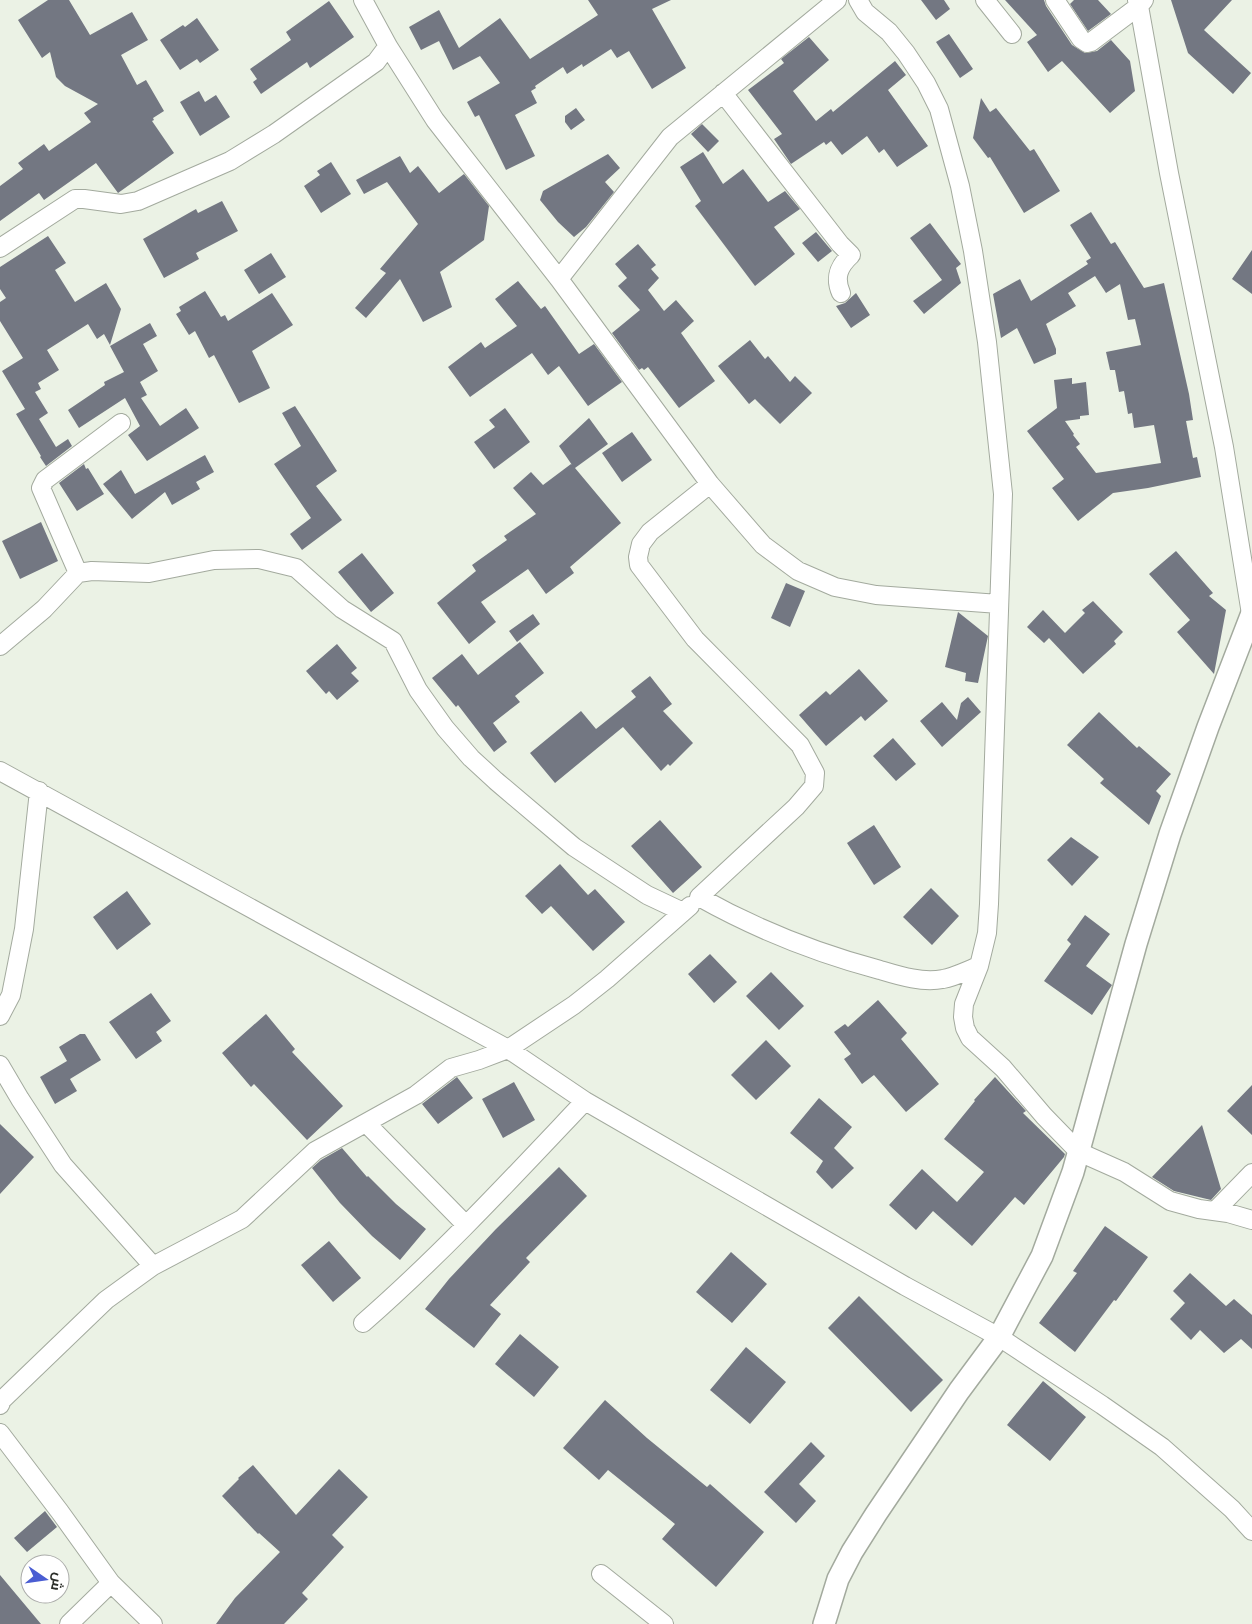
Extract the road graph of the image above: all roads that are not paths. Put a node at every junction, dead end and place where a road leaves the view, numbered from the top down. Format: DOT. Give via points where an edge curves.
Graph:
graph roads {
  1 [pos="363,0"];
  2 [pos="837,0"];
  3 [pos="858,0"];
  4 [pos="985,0"];
  5 [pos="1055,0"];
  6 [pos="1140,2"];
  7 [pos="1012,34"];
  8 [pos="388,46"];
  9 [pos="723,92"];
  10 [pos="0,248"];
  11 [pos="559,279"];
  12 [pos="841,293"];
  13 [pos="121,423"];
  14 [pos="710,484"];
  15 [pos="78,573"];
  16 [pos="999,604"];
  17 [pos="1252,613"];
  18 [pos="0,646"];
  19 [pos="0,771"];
  20 [pos="39,791"];
  21 [pos="699,897"];
  22 [pos="683,912"];
  23 [pos="979,966"];
  24 [pos="0,1016"];
  25 [pos="508,1049"];
  26 [pos="0,1065"];
  27 [pos="585,1101"];
  28 [pos="366,1123"];
  29 [pos="1079,1152"];
  30 [pos="1252,1173"];
  31 [pos="1215,1211"];
  32 [pos="1252,1220"];
  33 [pos="466,1226"];
  34 [pos="153,1266"];
  35 [pos="364,1323"];
  36 [pos="999,1337"];
  37 [pos="0,1405"];
  38 [pos="0,1433"];
  39 [pos="1252,1531"];
  40 [pos="601,1574"];
  41 [pos="111,1583"];
  42 [pos="69,1624"];
  43 [pos="153,1624"];
  44 [pos="664,1624"];
  45 [pos="824,1624"];
  1 -- 8 [label="street"];
  2 -- 9 [label="street"];
  3 -- 16 [label="street" via="865,12 889,32 926,83 939,109 960,186 987,342 1003,494"];
  4 -- 7 [label="street"];
  5 -- 6 [label="street" via="1087,43"];
  6 -- 17 [label="street"];
  8 -- 10 [label="street" via="376,62 230,161 138,201 121,204 84,198 75,200"];
  8 -- 11 [label="street" via="435,120"];
  9 -- 11 [label="street" via="670,137"];
  9 -- 12 [label="street" via="851,255 842,264 838,277"];
  11 -- 14 [label="street"];
  13 -- 15 [label="street" via="45,480 41,488"];
  14 -- 16 [label="street" via="763,545 798,571 835,587 876,595"];
  14 -- 21 [label="street" via="650,532 641,544 639,565 695,639 800,746 815,773 814,786 796,807"];
  15 -- 18 [label="street" via="44,609"];
  15 -- 22 [label="street" via="149,573 214,560 259,559 296,568 342,610 393,641 418,690 444,728 496,780 574,847 647,895"];
  16 -- 23 [label="street" via="989,904 987,933"];
  17 -- 29 [label="street" via="1170,834"];
  19 -- 20 [label="street"];
  20 -- 24 [label="street" via="24,929 11,995"];
  20 -- 25 [label="street"];
  21 -- 22 [label="street"];
  21 -- 23 [label="street" via="796,943 858,965 906,977 944,979"];
  22 -- 25 [label="street" via="581,1000"];
  23 -- 29 [label="street" via="964,1004 963,1017 970,1038 1003,1068"];
  25 -- 27 [label="street"];
  25 -- 28 [label="street" via="451,1068 416,1095"];
  26 -- 34 [label="street" via="63,1165"];
  27 -- 33 [label="street"];
  27 -- 36 [label="street"];
  28 -- 33 [label="street"];
  28 -- 34 [label="street" via="315,1151 242,1219"];
  29 -- 31 [label="street" via="1124,1172 1170,1202"];
  29 -- 36 [label="street" via="1042,1256"];
  30 -- 31 [label="street"];
  31 -- 32 [label="street"];
  33 -- 35 [label="street"];
  34 -- 37 [label="street" via="106,1300"];
  36 -- 39 [label="street" via="1162,1446"];
  36 -- 45 [label="street" via="959,1391 852,1552 838,1578"];
  38 -- 41 [label="street"];
  40 -- 44 [label="street"];
  41 -- 42 [label="street"];
  41 -- 43 [label="street"];
}
